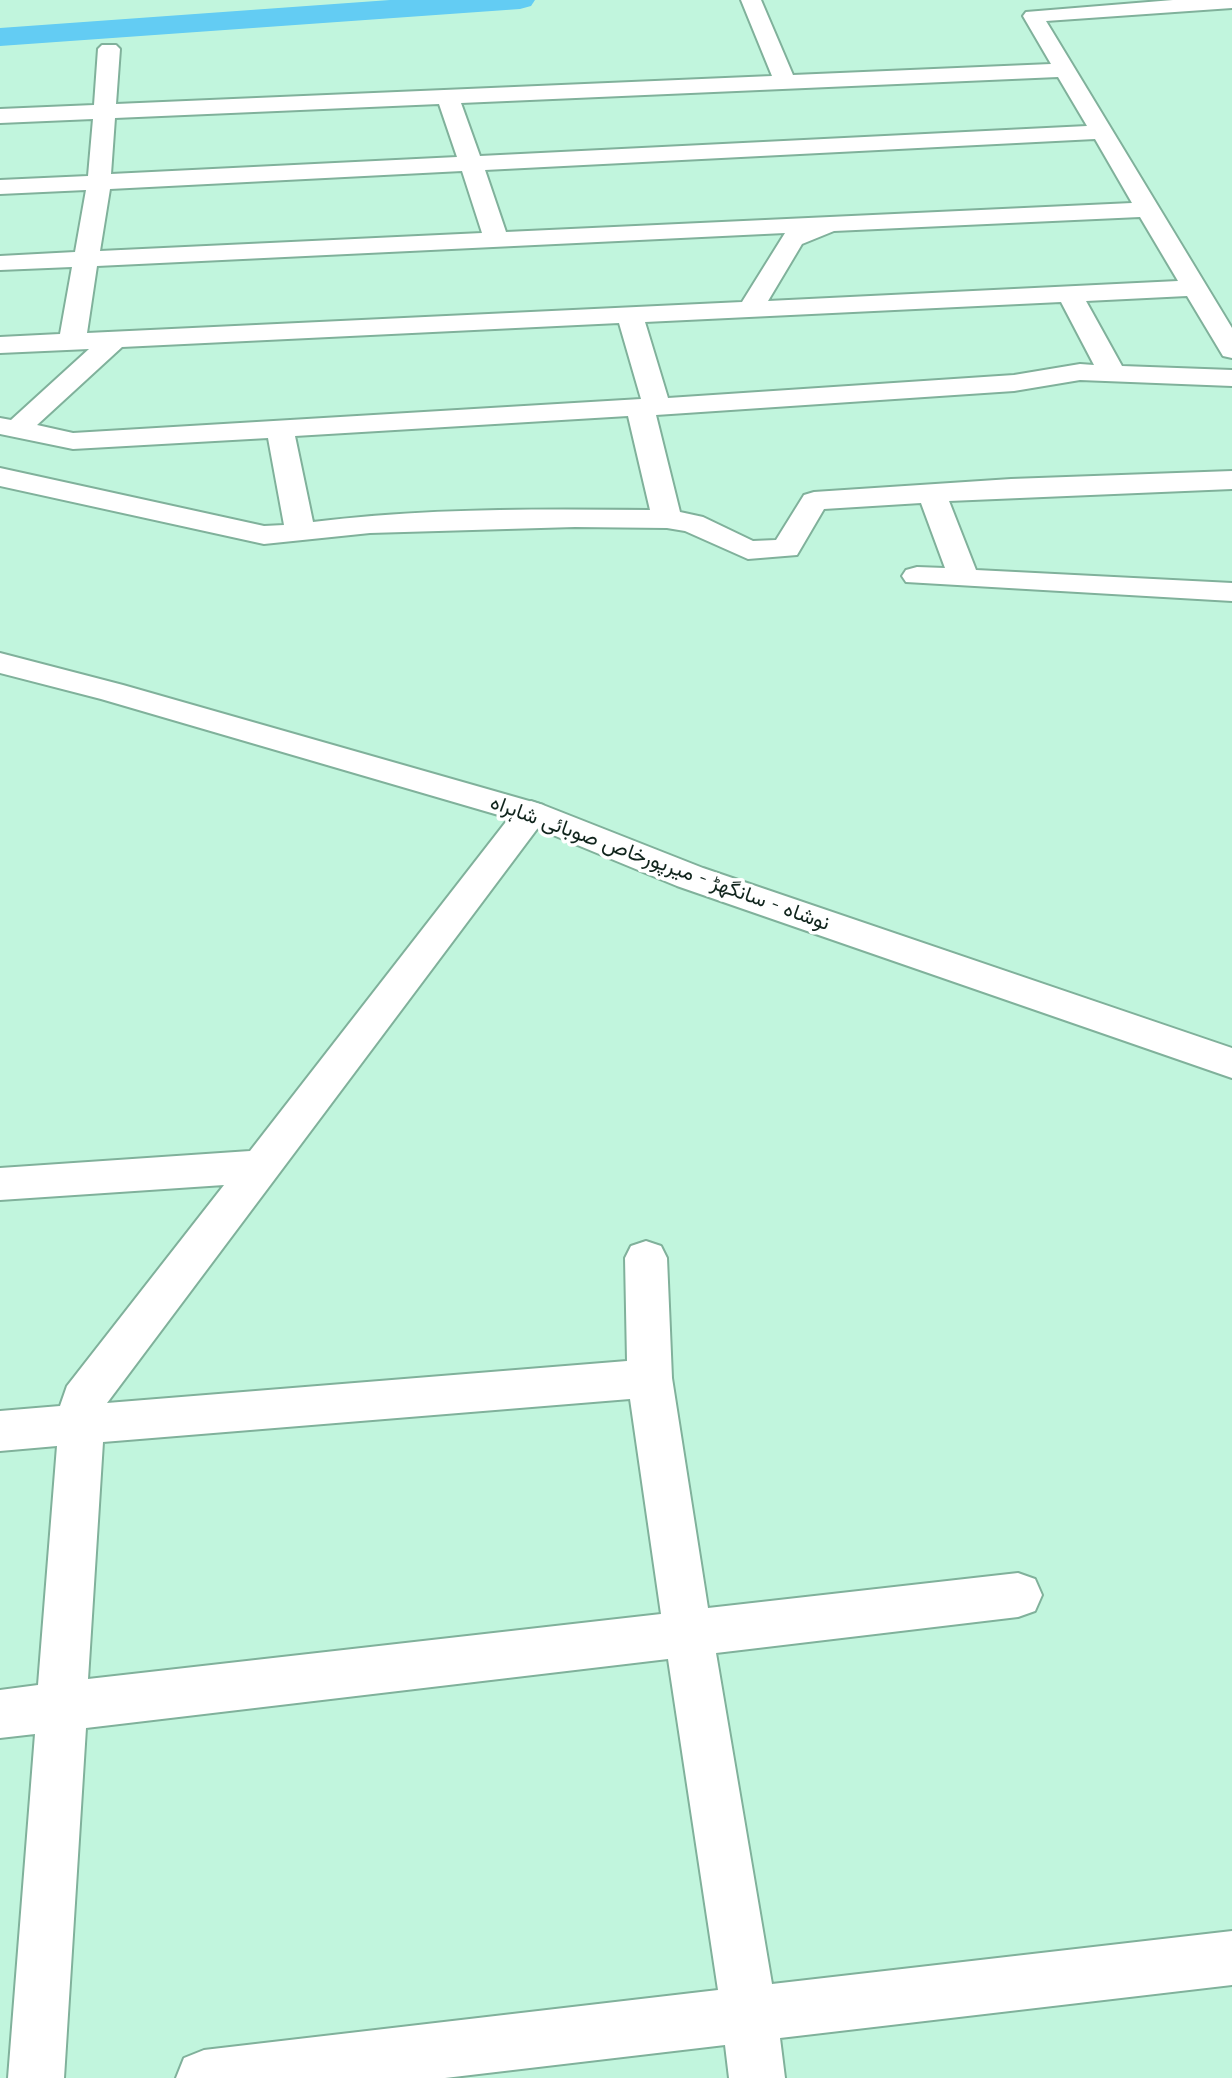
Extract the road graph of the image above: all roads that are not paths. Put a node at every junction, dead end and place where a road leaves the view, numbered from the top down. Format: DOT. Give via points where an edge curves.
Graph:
graph roads {
  1 [pos="751,0"];
  2 [pos="1232,2"];
  3 [pos="1027,8"];
  4 [pos="109,49"];
  5 [pos="1066,70"];
  6 [pos="785,81"];
  7 [pos="448,96"];
  8 [pos="104,112"];
  9 [pos="0,116"];
  10 [pos="1102,132"];
  11 [pos="469,163"];
  12 [pos="99,182"];
  13 [pos="0,187"];
  14 [pos="1148,209"];
  15 [pos="830,224"];
  16 [pos="757,227"];
  17 [pos="793,239"];
  18 [pos="497,240"];
  19 [pos="88,259"];
  20 [pos="0,263"];
  21 [pos="1196,288"];
  22 [pos="1069,294"];
  23 [pos="750,310"];
  24 [pos="630,315"];
  25 [pos="114,340"];
  26 [pos="72,342"];
  27 [pos="0,345"];
  28 [pos="1232,350"];
  29 [pos="1113,374"];
  30 [pos="1232,378"];
  31 [pos="648,407"];
  32 [pos="8,428"];
  33 [pos="280,429"];
  34 [pos="0,477"];
  35 [pos="1232,480"];
  36 [pos="932,493"];
  37 [pos="667,519"];
  38 [pos="300,533"];
  39 [pos="917,576"];
  40 [pos="963,577"];
  41 [pos="1232,592"];
  42 [pos="0,663"];
  43 [pos="531,813"];
  44 [pos="1232,1062"];
  45 [pos="261,1166"];
  46 [pos="0,1184"];
  47 [pos="646,1258"];
  48 [pos="650,1378"];
  49 [pos="81,1425"];
  50 [pos="0,1431"];
  51 [pos="1018,1595"];
  52 [pos="688,1635"];
  53 [pos="61,1708"];
  54 [pos="0,1714"];
  55 [pos="1232,1958"];
  56 [pos="749,2014"];
  57 [pos="36,2078"];
  58 [pos="204,2078"];
  59 [pos="757,2078"];
  1 -- 6 [label="street"];
  2 -- 3 [label="street"];
  3 -- 5 [label="street"];
  4 -- 8 [label="street"];
  5 -- 6 [label="street"];
  5 -- 10 [label="street"];
  6 -- 7 [label="street"];
  7 -- 8 [label="street"];
  7 -- 11 [label="street"];
  8 -- 9 [label="street"];
  8 -- 12 [label="street"];
  10 -- 11 [label="street"];
  10 -- 14 [label="street"];
  11 -- 12 [label="street"];
  11 -- 18 [label="street"];
  12 -- 13 [label="street"];
  12 -- 19 [label="street"];
  14 -- 15 [label="street"];
  14 -- 21 [label="street"];
  15 -- 16 [label="street"];
  15 -- 17 [label="street"];
  16 -- 17 [label="street"];
  16 -- 18 [label="street"];
  17 -- 23 [label="street"];
  18 -- 19 [label="street"];
  19 -- 20 [label="street"];
  19 -- 26 [label="street"];
  21 -- 22 [label="street"];
  21 -- 28 [label="street"];
  22 -- 23 [label="street"];
  22 -- 29 [label="street"];
  23 -- 24 [label="street"];
  24 -- 25 [label="street"];
  24 -- 31 [label="street"];
  25 -- 26 [label="street"];
  25 -- 32 [label="street"];
  26 -- 27 [label="street"];
  29 -- 30 [label="street"];
  29 -- 31 [label="street" via="1080,372 1014,383"];
  31 -- 33 [label="street"];
  31 -- 37 [label="street"];
  32 -- 33 [label="street" via="73,441"];
  33 -- 38 [label="street"];
  34 -- 38 [label="street" via="264,535"];
  35 -- 36 [label="street"];
  36 -- 37 [label="street" via="814,502 786,548 748,550 693,523"];
  36 -- 40 [label="street"];
  37 -- 38 [label="street" via="370,524"];
  39 -- 40 [label="street"];
  40 -- 41 [label="street"];
  42 -- 43 [label="street, نوشاہ - سانگھڑ - میرپورخاص صوبائی شاہراہ"];
  43 -- 44 [label="street, نوشاہ - سانگھڑ - میرپورخاص صوبائی شاہراہ" via="690,877"];
  43 -- 45 [label="street"];
  45 -- 46 [label="street"];
  45 -- 49 [label="street" via="83,1400"];
  47 -- 48 [label="street"];
  48 -- 49 [label="street"];
  48 -- 52 [label="street"];
  49 -- 50 [label="street"];
  49 -- 53 [label="street"];
  51 -- 52 [label="street"];
  52 -- 53 [label="street"];
  52 -- 56 [label="street"];
  53 -- 54 [label="street"];
  53 -- 57 [label="street"];
  55 -- 56 [label="street"];
  56 -- 58 [label="street"];
  56 -- 59 [label="street"];
}
